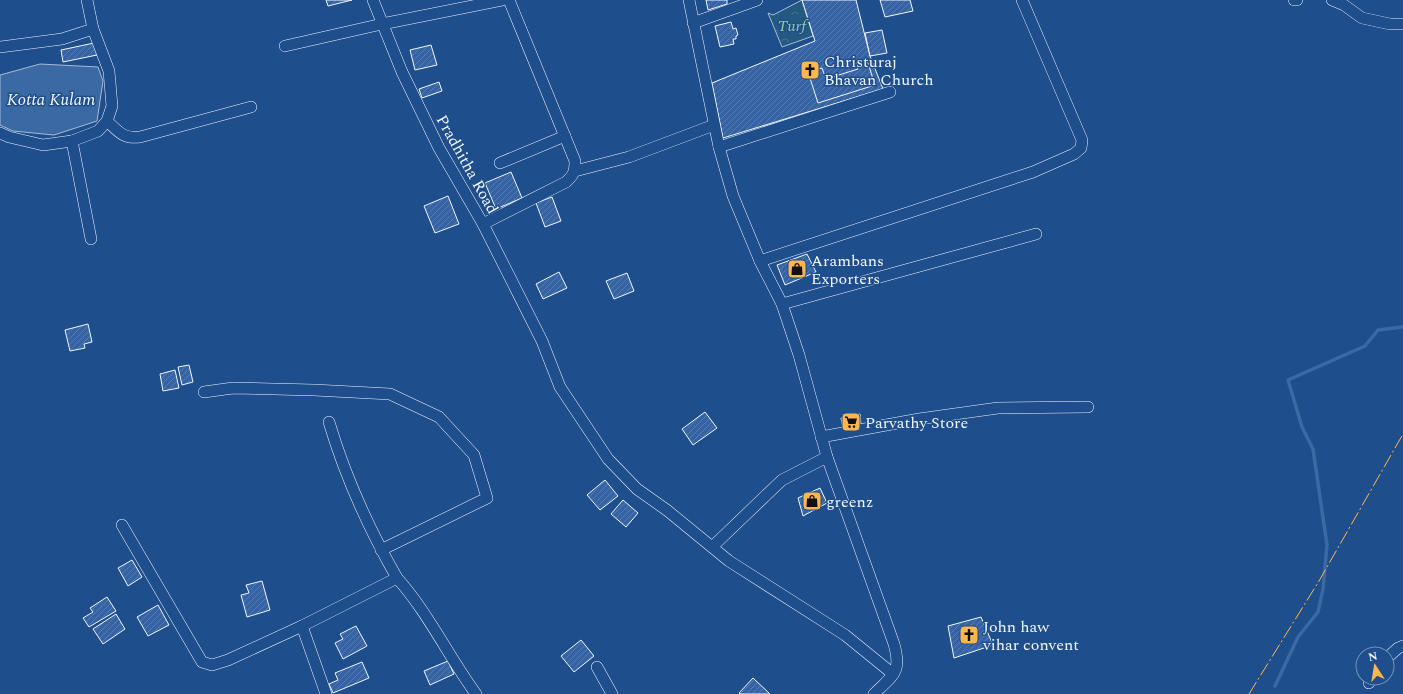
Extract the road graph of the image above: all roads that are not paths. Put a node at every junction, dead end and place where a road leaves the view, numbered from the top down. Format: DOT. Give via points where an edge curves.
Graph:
graph roads {
  1 [pos="87,0"];
  2 [pos="373,0"];
  3 [pos="502,0"];
  4 [pos="509,0"];
  5 [pos="688,0"];
  6 [pos="757,0"];
  7 [pos="1022,0"];
  8 [pos="1294,0"];
  9 [pos="1297,0"];
  10 [pos="1332,0"];
  11 [pos="693,23"];
  12 [pos="382,24"];
  13 [pos="1403,24"];
  14 [pos="93,29"];
  15 [pos="285,46"];
  16 [pos="0,47"];
  17 [pos="890,92"];
  18 [pos="251,107"];
  19 [pos="107,121"];
  20 [pos="714,125"];
  21 [pos="0,133"];
  22 [pos="565,136"];
  23 [pos="72,141"];
  24 [pos="719,147"];
  25 [pos="500,163"];
  26 [pos="575,171"];
  27 [pos="483,224"];
  28 [pos="1036,234"];
  29 [pos="91,239"];
  30 [pos="760,261"];
  31 [pos="782,304"];
  32 [pos="204,392"];
  33 [pos="1088,407"];
  34 [pos="329,422"];
  35 [pos="821,437"];
  36 [pos="827,457"];
  37 [pos="122,524"];
  38 [pos="712,547"];
  39 [pos="381,550"];
  40 [pos="397,578"];
  41 [pos="302,626"];
  42 [pos="597,668"];
  43 [pos="893,674"];
  44 [pos="326,694"];
  45 [pos="476,694"];
  46 [pos="612,694"];
  47 [pos="874,694"];
  1 -- 14 [label="street"];
  2 -- 12 [label="street, Pradhitha Road"];
  3 -- 12 [label="street"];
  4 -- 22 [label="street"];
  5 -- 11 [label="street"];
  6 -- 11 [label="street"];
  7 -- 30 [label="street" via="1082,140 1081,148 1074,154 1033,172"];
  8 -- 9 [label="street"];
  10 -- 13 [label="street" via="1362,18"];
  11 -- 20 [label="street"];
  12 -- 15 [label="street"];
  12 -- 27 [label="street, Pradhitha Road" via="439,148"];
  14 -- 16 [label="street" via="62,39"];
  14 -- 19 [label="street" via="109,70 112,106"];
  17 -- 24 [label="street"];
  18 -- 19 [label="street" via="140,138 122,135"];
  19 -- 23 [label="street" via="98,131"];
  20 -- 24 [label="street"];
  20 -- 26 [label="street" via="629,157"];
  21 -- 23 [label="street" via="43,145"];
  22 -- 25 [label="street"];
  22 -- 26 [label="street" via="575,161"];
  23 -- 29 [label="street"];
  24 -- 30 [label="street" via="733,196"];
  26 -- 27 [label="street" via="566,182"];
  27 -- 38 [label="street, Pradhitha Road" via="542,341 560,387 608,459 637,489"];
  28 -- 31 [label="street"];
  30 -- 31 [label="street"];
  31 -- 35 [label="street"];
  32 -- 39 [label="street" via="233,388 390,394 439,417 474,455 487,498"];
  33 -- 35 [label="street" via="998,408 918,419"];
  34 -- 39 [label="street" via="339,456"];
  35 -- 36 [label="street"];
  36 -- 38 [label="street" via="782,480"];
  36 -- 43 [label="street" via="891,634 898,665"];
  37 -- 41 [label="street" via="202,662 212,665 228,660"];
  38 -- 43 [label="street, Pradhitha Road" via="729,561 845,635"];
  39 -- 40 [label="street"];
  40 -- 41 [label="street"];
  40 -- 45 [label="street" via="408,590"];
  41 -- 44 [label="street"];
  42 -- 46 [label="street"];
  43 -- 47 [label="street"];
}
